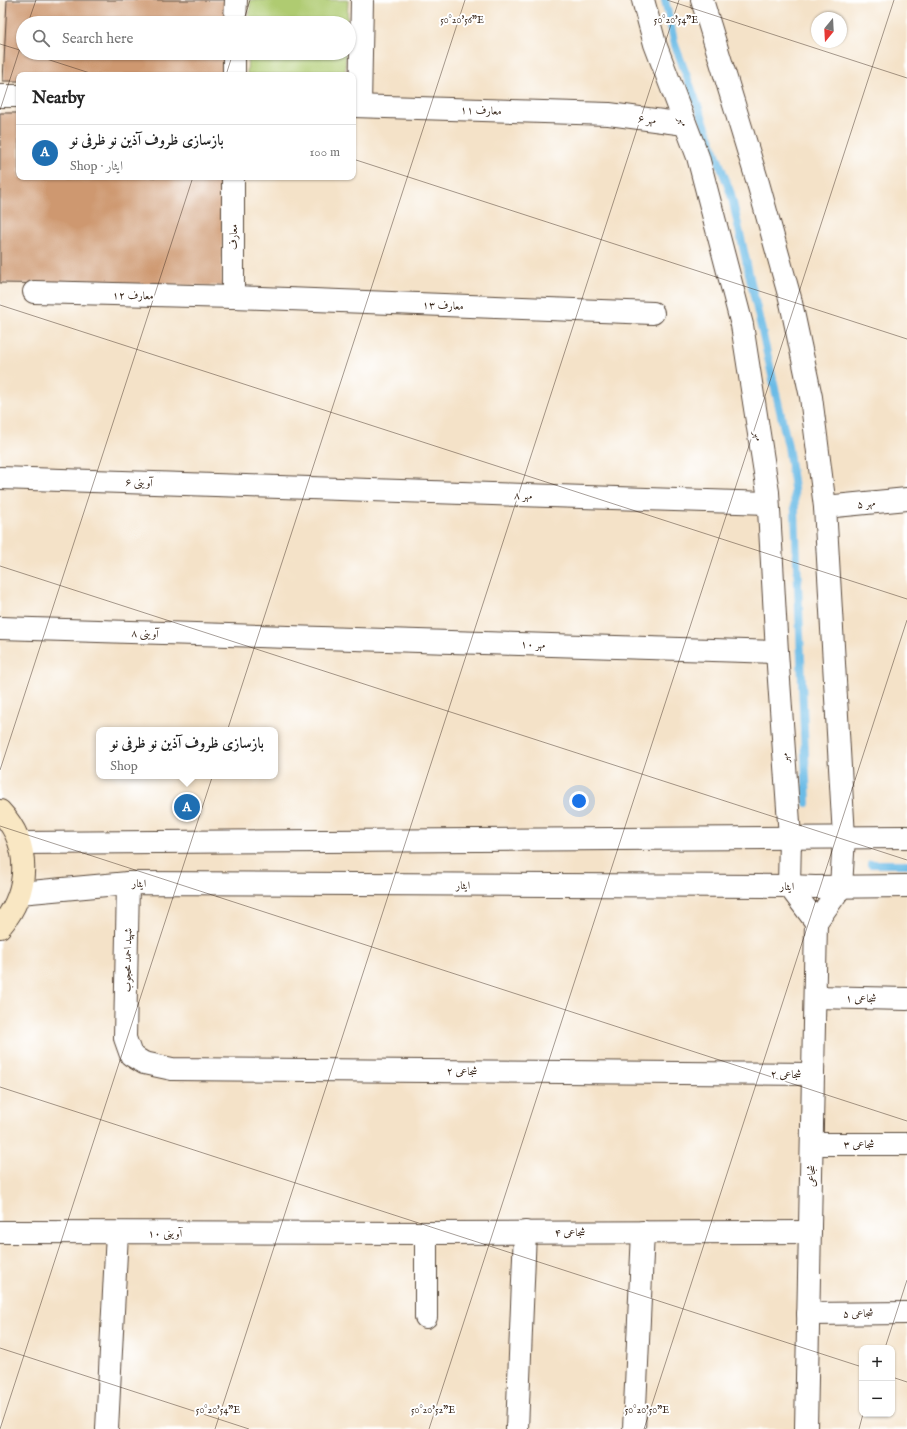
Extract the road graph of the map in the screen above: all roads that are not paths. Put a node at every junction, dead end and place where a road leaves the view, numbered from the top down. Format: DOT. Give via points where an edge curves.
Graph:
graph roads {
  1 [pos="236,0"];
  2 [pos="362,0"];
  3 [pos="643,0"];
  4 [pos="702,0"];
  5 [pos="235,16"];
  6 [pos="234,60"];
  7 [pos="234,72"];
  8 [pos="0,96"];
  9 [pos="16,96"];
  10 [pos="356,106"];
  11 [pos="609,114"];
  12 [pos="685,124"];
  13 [pos="233,180"];
  14 [pos="34,292"];
  15 [pos="233,297"];
  16 [pos="652,313"];
  17 [pos="0,478"];
  18 [pos="278,487"];
  19 [pos="907,499"];
  20 [pos="768,502"];
  21 [pos="825,507"];
  22 [pos="0,628"];
  23 [pos="290,637"];
  24 [pos="777,652"];
  25 [pos="0,810"];
  26 [pos="790,837"];
  27 [pos="844,837"];
  28 [pos="907,837"];
  29 [pos="20,843"];
  30 [pos="128,883"];
  31 [pos="789,886"];
  32 [pos="907,886"];
  33 [pos="841,887"];
  34 [pos="20,893"];
  35 [pos="816,922"];
  36 [pos="0,927"];
  37 [pos="815,997"];
  38 [pos="907,999"];
  39 [pos="125,1038"];
  40 [pos="813,1074"];
  41 [pos="812,1144"];
  42 [pos="907,1144"];
  43 [pos="0,1232"];
  44 [pos="525,1232"];
  45 [pos="644,1232"];
  46 [pos="810,1232"];
  47 [pos="117,1233"];
  48 [pos="330,1233"];
  49 [pos="426,1233"];
  50 [pos="907,1313"];
  51 [pos="808,1314"];
  52 [pos="426,1317"];
  53 [pos="107,1429"];
  54 [pos="517,1429"];
  55 [pos="634,1429"];
  56 [pos="806,1429"];
  1 -- 5 [label="street"];
  2 -- 10 [label="street"];
  3 -- 12 [label="street, مهر" via="655,44"];
  4 -- 21 [label="street" via="790,298 811,397"];
  6 -- 7 [label="street"];
  8 -- 9 [label="street"];
  10 -- 11 [label="street, معارف ۱۱"];
  11 -- 12 [label="street, مهر ۶"];
  12 -- 20 [label="street, مهر" via="698,157 742,325"];
  13 -- 15 [label="street, معارف"];
  14 -- 15 [label="street, معارف ۱۲"];
  15 -- 16 [label="street, معارف ۱۳"];
  17 -- 18 [label="street, ۶ آوینی"];
  18 -- 20 [label="street, مهر ۸"];
  19 -- 21 [label="street, مهر ۵"];
  20 -- 24 [label="street, مهر"];
  21 -- 27 [label="street"];
  22 -- 23 [label="street, ۸ آوینی"];
  23 -- 24 [label="street, مهر ۱۰"];
  24 -- 26 [label="street, مهر"];
  25 -- 29 [label="main road"];
  26 -- 27 [label="street"];
  26 -- 29 [label="street"];
  26 -- 31 [label="street, مهر"];
  27 -- 28 [label="street"];
  27 -- 33 [label="street"];
  29 -- 34 [label="main road" via="23,876"];
  30 -- 31 [label="street, ایثار"];
  30 -- 34 [label="street, ایثار"];
  30 -- 39 [label="street, شهید احمد محجوب"];
  31 -- 33 [label="street, ایثار"];
  31 -- 35 [label="street"];
  32 -- 33 [label="street, ایثار"];
  33 -- 35 [label="street"];
  34 -- 36 [label="main road" via="10,916"];
  35 -- 37 [label="street, شجاعی"];
  37 -- 38 [label="street, شجاعی ۱"];
  37 -- 40 [label="street, شجاعی"];
  39 -- 40 [label="street, شجاعی ۲" via="131,1055 144,1063 172,1069"];
  40 -- 41 [label="street, شجاعی"];
  41 -- 42 [label="street, شجاعی ۳"];
  41 -- 46 [label="street, شجاعی"];
  43 -- 47 [label="street, ۱۰ آوینی"];
  44 -- 45 [label="street, شجاعی ۴"];
  44 -- 49 [label="street, شجاعی ۴"];
  44 -- 54 [label="street"];
  45 -- 46 [label="street, شجاعی ۴"];
  45 -- 55 [label="street"];
  46 -- 51 [label="street, شجاعی"];
  47 -- 48 [label="street, ۱۰ آوینی"];
  47 -- 53 [label="street"];
  48 -- 49 [label="street, شجاعی ۴"];
  49 -- 52 [label="street"];
  50 -- 51 [label="street, شجاعی ۵"];
  51 -- 56 [label="street, شجاعی"];
}
